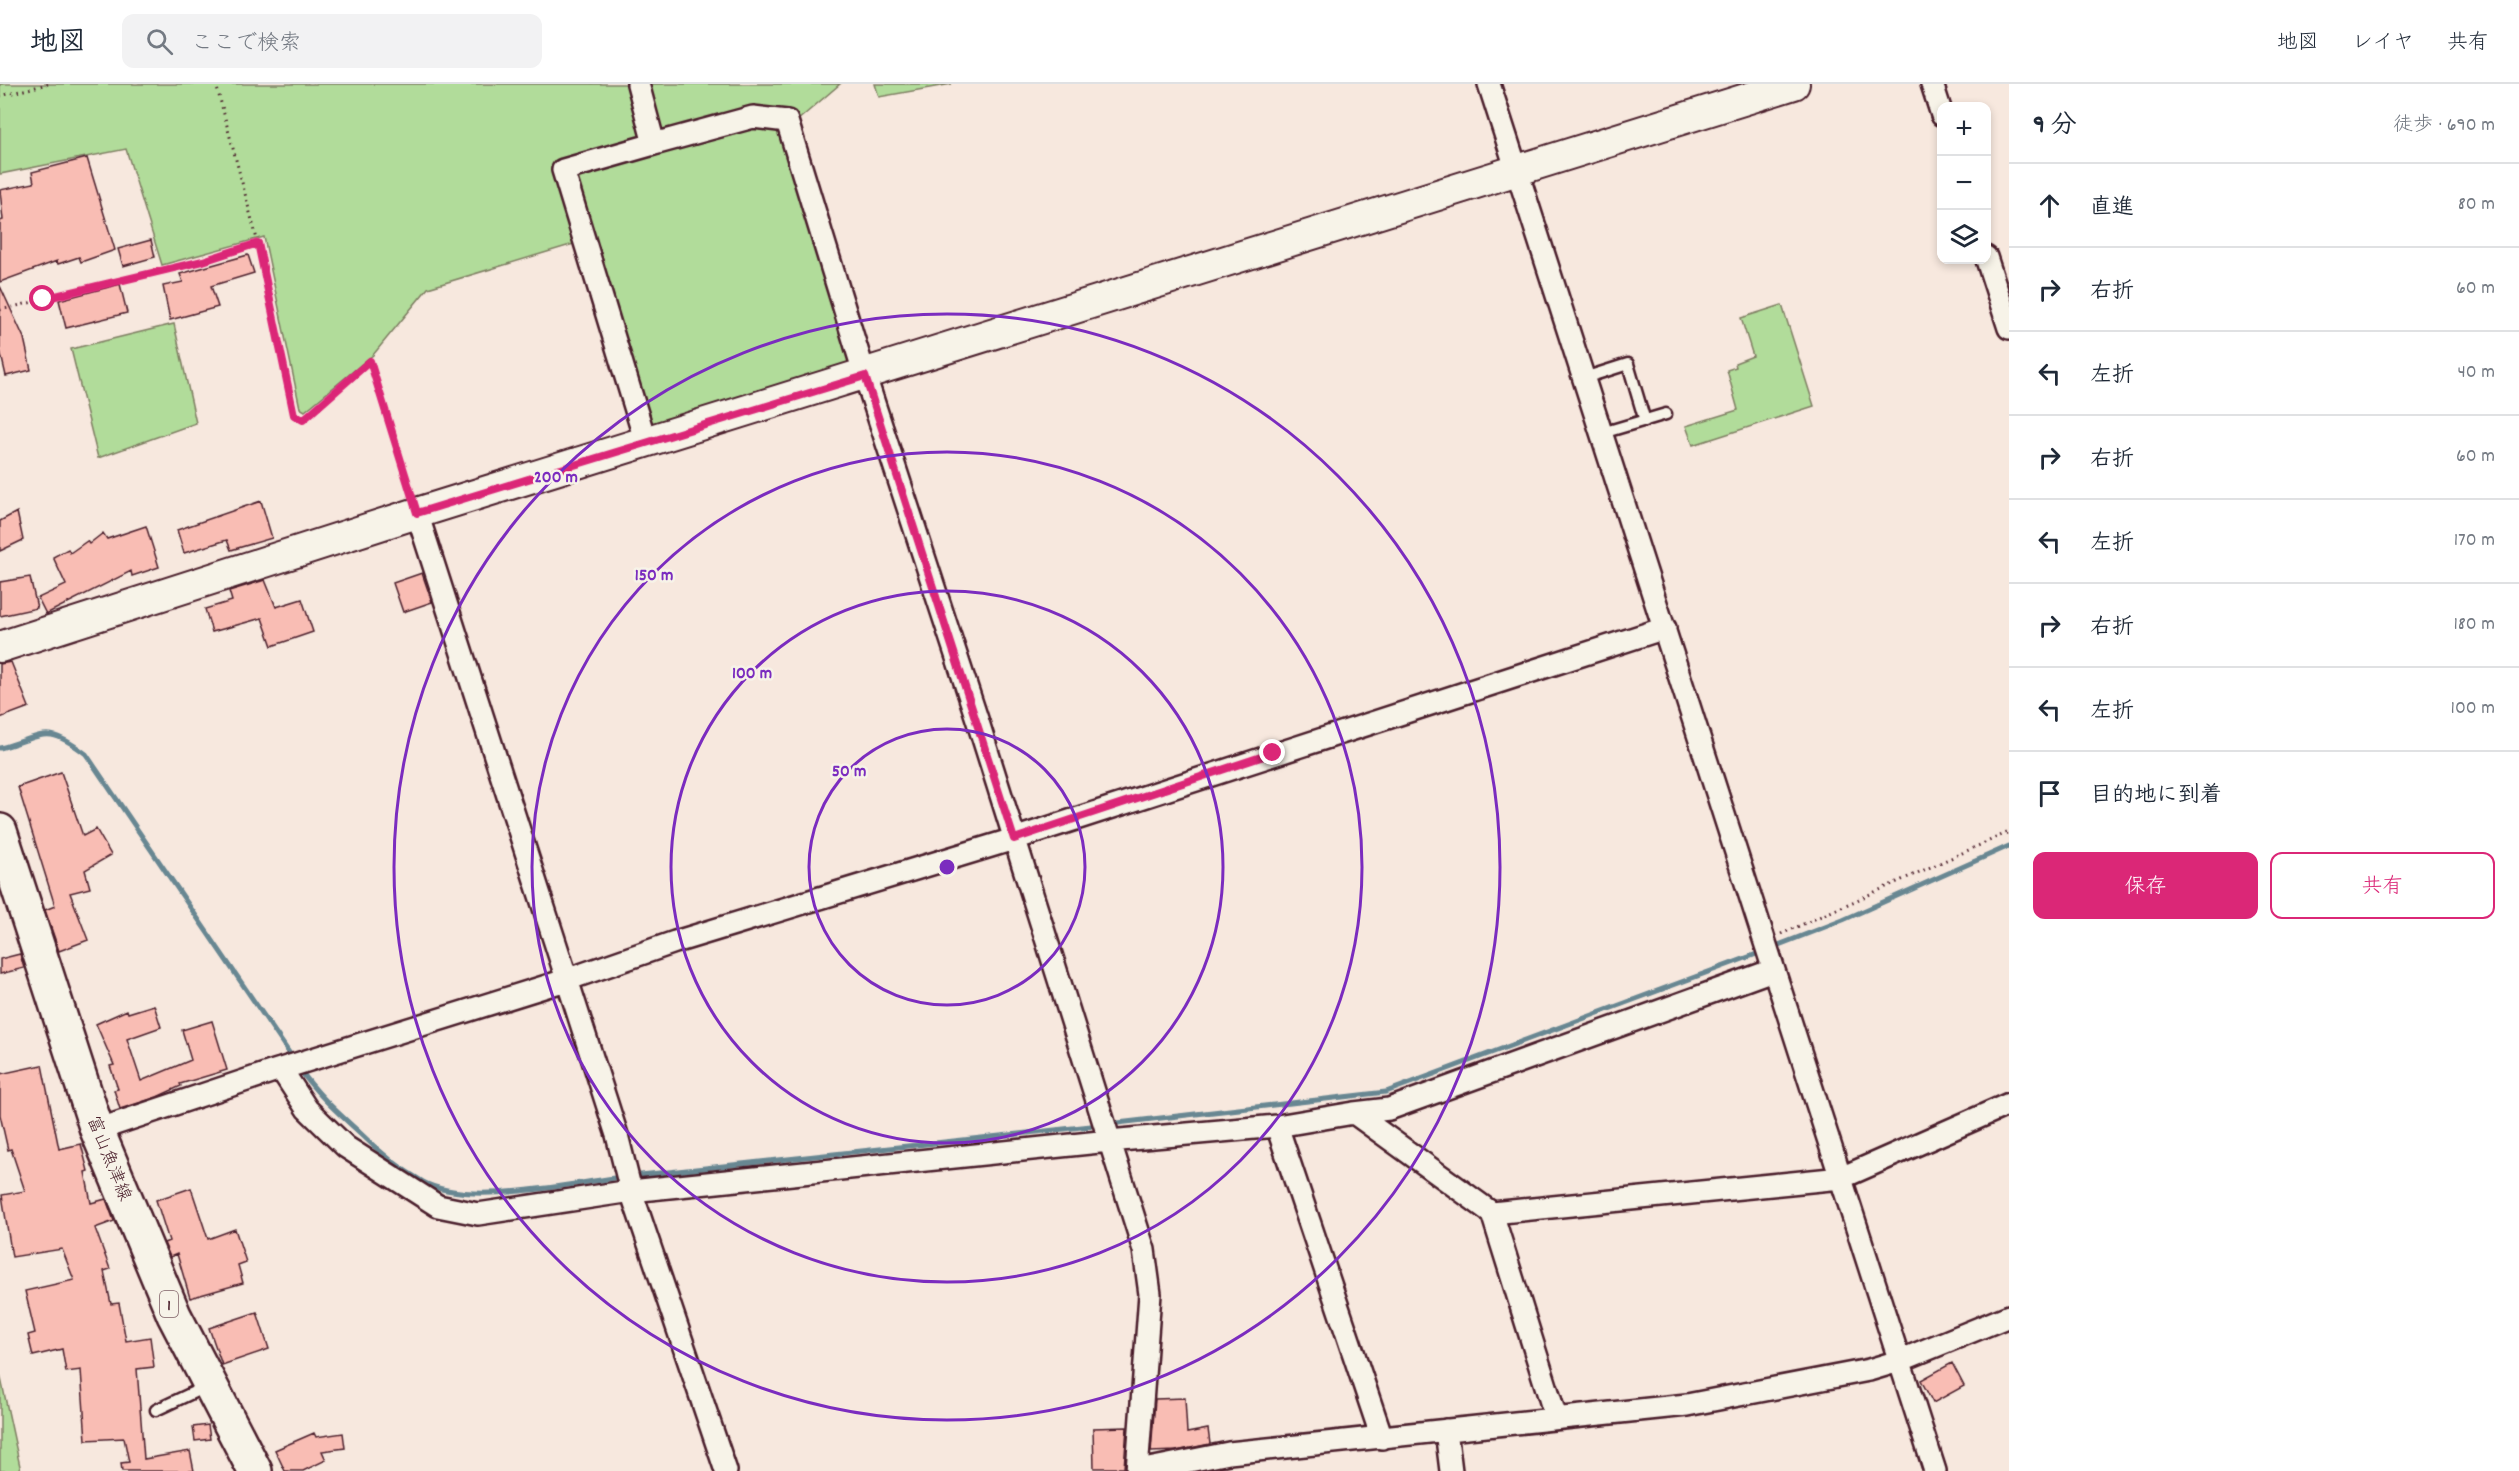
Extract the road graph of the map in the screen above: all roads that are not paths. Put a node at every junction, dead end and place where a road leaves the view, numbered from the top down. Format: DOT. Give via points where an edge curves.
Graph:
graph roads {
  1 [pos="638,84"];
  2 [pos="1489,84"];
  3 [pos="1794,84"];
  4 [pos="1932,84"];
  5 [pos="1937,102"];
  6 [pos="654,144"];
  7 [pos="1515,172"];
  8 [pos="1988,264"];
  9 [pos="2009,328"];
  10 [pos="865,376"];
  11 [pos="1584,378"];
  12 [pos="1666,414"];
  13 [pos="1645,421"];
  14 [pos="1602,433"];
  15 [pos="646,443"];
  16 [pos="417,513"];
  17 [pos="1665,628"];
  18 [pos="0,647"];
  19 [pos="0,831"];
  20 [pos="1014,839"];
  21 [pos="1773,970"];
  22 [pos="566,980"];
  23 [pos="281,1069"];
  24 [pos="2009,1104"];
  25 [pos="1354,1113"];
  26 [pos="1276,1126"];
  27 [pos="97,1130"];
  28 [pos="1109,1141"];
  29 [pos="1841,1178"];
  30 [pos="631,1191"];
  31 [pos="1492,1213"];
  32 [pos="2009,1316"];
  33 [pos="1899,1361"];
  34 [pos="210,1384"];
  35 [pos="156,1410"];
  36 [pos="1556,1418"];
  37 [pos="1446,1430"];
  38 [pos="1382,1438"];
  39 [pos="1245,1461"];
  40 [pos="255,1471"];
  41 [pos="726,1471"];
  42 [pos="1138,1471"];
  43 [pos="1451,1471"];
  44 [pos="1935,1471"];
  1 -- 6 [label="street"];
  2 -- 7 [label="street"];
  3 -- 7 [label="street"];
  4 -- 5 [label="street"];
  6 -- 10 [label="street" via="753,117 787,121"];
  6 -- 15 [label="street" via="563,170"];
  7 -- 10 [label="street"];
  7 -- 11 [label="street"];
  8 -- 9 [label="street"];
  10 -- 15 [label="street"];
  10 -- 20 [label="street"];
  11 -- 13 [label="lane" via="1628,364"];
  11 -- 14 [label="street"];
  12 -- 13 [label="lane"];
  13 -- 14 [label="lane"];
  14 -- 17 [label="street"];
  15 -- 16 [label="street"];
  16 -- 18 [label="street"];
  16 -- 22 [label="street"];
  17 -- 20 [label="street"];
  17 -- 21 [label="street"];
  19 -- 27 [label="main road, 富山魚津線 / 1"];
  20 -- 22 [label="street" via="675,942"];
  20 -- 28 [label="street"];
  21 -- 25 [label="street" via="1389,1109"];
  21 -- 29 [label="street"];
  22 -- 23 [label="street"];
  22 -- 30 [label="street" via="617,1135"];
  23 -- 27 [label="street"];
  23 -- 30 [label="street" via="307,1109 346,1147 438,1206 478,1214"];
  24 -- 29 [label="street"];
  25 -- 26 [label="street"];
  25 -- 31 [label="street"];
  26 -- 28 [label="street"];
  26 -- 38 [label="street"];
  27 -- 34 [label="main road, 富山魚津線 / 1" via="174,1314"];
  28 -- 30 [label="street"];
  28 -- 42 [label="street" via="1144,1250 1150,1294"];
  29 -- 31 [label="street"];
  29 -- 33 [label="street"];
  30 -- 41 [label="street"];
  31 -- 36 [label="street"];
  32 -- 33 [label="street"];
  33 -- 36 [label="street" via="1687,1405"];
  33 -- 44 [label="street"];
  34 -- 35 [label="lane"];
  34 -- 40 [label="main road, 富山魚津線 / 1"];
  36 -- 37 [label="street"];
  37 -- 38 [label="street"];
  37 -- 43 [label="street"];
  38 -- 39 [label="street"];
  39 -- 42 [label="street"];
}
